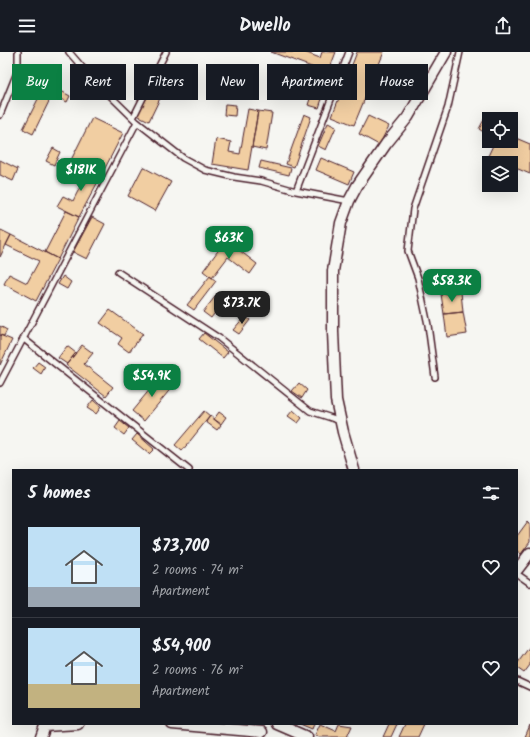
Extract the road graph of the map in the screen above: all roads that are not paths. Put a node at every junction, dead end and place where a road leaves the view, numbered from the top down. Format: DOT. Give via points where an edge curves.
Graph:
graph roads {
  1 [pos="18,52"];
  2 [pos="69,52"];
  3 [pos="166,52"];
  4 [pos="349,52"];
  5 [pos="446,52"];
  6 [pos="460,52"];
  7 [pos="0,114"];
  8 [pos="135,120"];
  9 [pos="296,191"];
  10 [pos="349,201"];
  11 [pos="118,272"];
  12 [pos="24,339"];
  13 [pos="435,377"];
  14 [pos="0,383"];
  15 [pos="340,421"];
  16 [pos="188,469"];
  17 [pos="354,469"];
  18 [pos="530,553"];
  19 [pos="518,569"];
  20 [pos="518,575"];
  21 [pos="530,584"];
  22 [pos="518,681"];
  23 [pos="530,687"];
  24 [pos="62,725"];
  25 [pos="185,725"];
  26 [pos="279,725"];
  27 [pos="262,731"];
  28 [pos="41,737"];
  29 [pos="307,737"];
  1 -- 7 [label="lane" via="18,70"];
  2 -- 8 [label="lane"];
  3 -- 8 [label="lane"];
  4 -- 9 [label="lane"];
  5 -- 10 [label="street" via="408,117 370,164"];
  6 -- 13 [label="lane" via="448,107 413,209 408,251 418,278"];
  8 -- 9 [label="lane" via="183,158 205,170 261,180"];
  8 -- 12 [label="lane"];
  9 -- 10 [label="lane"];
  10 -- 15 [label="street" via="333,271 336,400"];
  11 -- 15 [label="lane" via="219,338 310,411"];
  12 -- 14 [label="lane"];
  12 -- 16 [label="lane"];
  15 -- 17 [label="street"];
  18 -- 19 [label="street"];
  20 -- 21 [label="lane"];
  22 -- 23 [label="lane"];
  24 -- 28 [label="street" via="45,726"];
  25 -- 27 [label="street"];
  26 -- 29 [label="street"];
}
